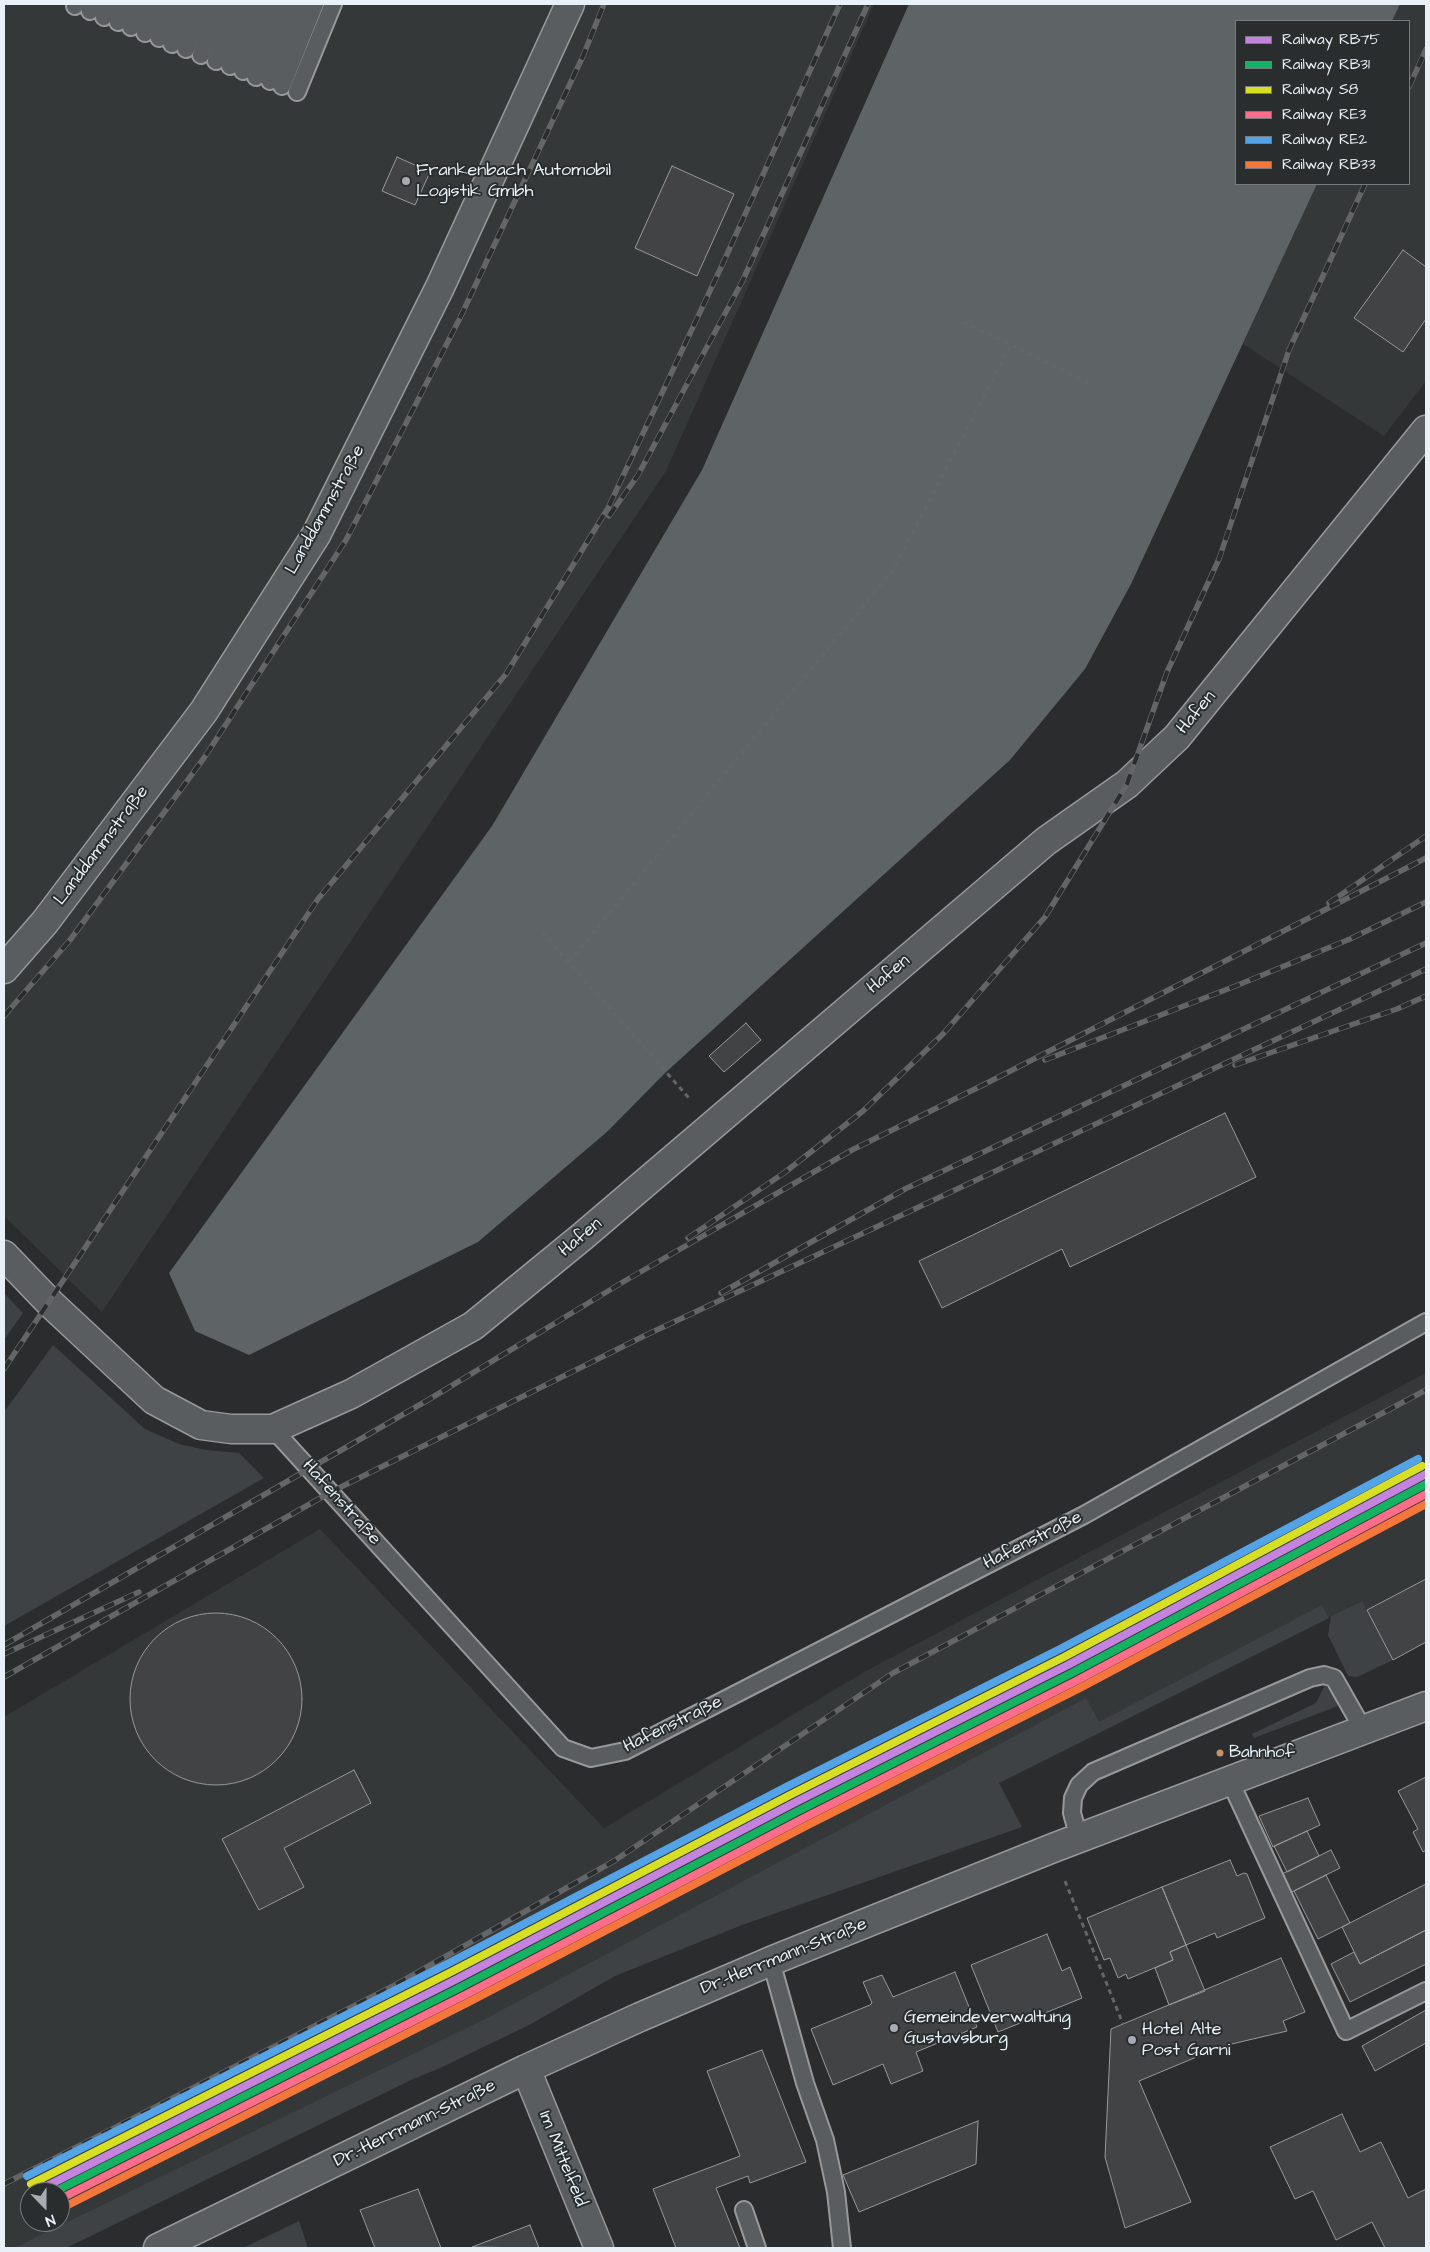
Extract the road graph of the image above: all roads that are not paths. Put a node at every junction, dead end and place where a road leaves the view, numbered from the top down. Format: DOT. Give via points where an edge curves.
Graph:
graph roads {
  1 [pos="125,4"];
  2 [pos="141,4"];
  3 [pos="157,4"];
  4 [pos="173,4"];
  5 [pos="188,4"];
  6 [pos="204,4"];
  7 [pos="221,4"];
  8 [pos="238,4"];
  9 [pos="254,4"];
  10 [pos="269,4"];
  11 [pos="285,4"];
  12 [pos="301,4"];
  13 [pos="316,4"];
  14 [pos="333,4"];
  15 [pos="570,4"];
  16 [pos="173,42"];
  17 [pos="1426,430"];
  18 [pos="4,969"];
  19 [pos="4,1255"];
  20 [pos="1426,1322"];
  21 [pos="274,1429"];
  22 [pos="1426,1706"];
  23 [pos="1364,1731"];
  24 [pos="1230,1781"];
  25 [pos="1079,1838"];
  26 [pos="771,1961"];
  27 [pos="1426,1992"];
  28 [pos="526,2069"];
  29 [pos="744,2210"];
  30 [pos="158,2248"];
  31 [pos="599,2248"];
  32 [pos="757,2248"];
  33 [pos="842,2248"];
  1 -- 16 [label="lane"];
  2 -- 16 [label="lane"];
  3 -- 16 [label="lane"];
  4 -- 16 [label="lane"];
  5 -- 16 [label="lane"];
  6 -- 16 [label="lane"];
  7 -- 16 [label="lane"];
  8 -- 16 [label="lane"];
  9 -- 16 [label="lane"];
  10 -- 16 [label="lane"];
  11 -- 16 [label="lane"];
  12 -- 16 [label="lane"];
  13 -- 16 [label="lane"];
  14 -- 16 [label="lane"];
  15 -- 18 [label="street, Landdammstraße" via="440,287 316,535 204,711 45,922"];
  17 -- 21 [label="street, Hafen" via="1177,737 1127,784 1046,841 473,1326 351,1394"];
  19 -- 21 [label="street" via="50,1303 154,1400 201,1425"];
  20 -- 21 [label="lane, Hafenstraße" via="1084,1515 625,1751 591,1758 563,1748"];
  22 -- 23 [label="street, Dr.-Herrmann-Straße"];
  23 -- 24 [label="street, Dr.-Herrmann-Straße"];
  23 -- 25 [label="lane" via="1334,1678 1324,1675 1310,1678 1092,1772 1079,1785 1073,1798 1072,1813"];
  24 -- 25 [label="street, Dr.-Herrmann-Straße"];
  24 -- 27 [label="lane" via="1346,2031"];
  25 -- 26 [label="street, Dr.-Herrmann-Straße"];
  26 -- 28 [label="street, Dr.-Herrmann-Straße"];
  26 -- 33 [label="lane" via="805,2083 826,2140"];
  28 -- 30 [label="street, Dr.-Herrmann-Straße"];
  28 -- 31 [label="street, Im Mittelfeld"];
  29 -- 32 [label="lane"];
}
